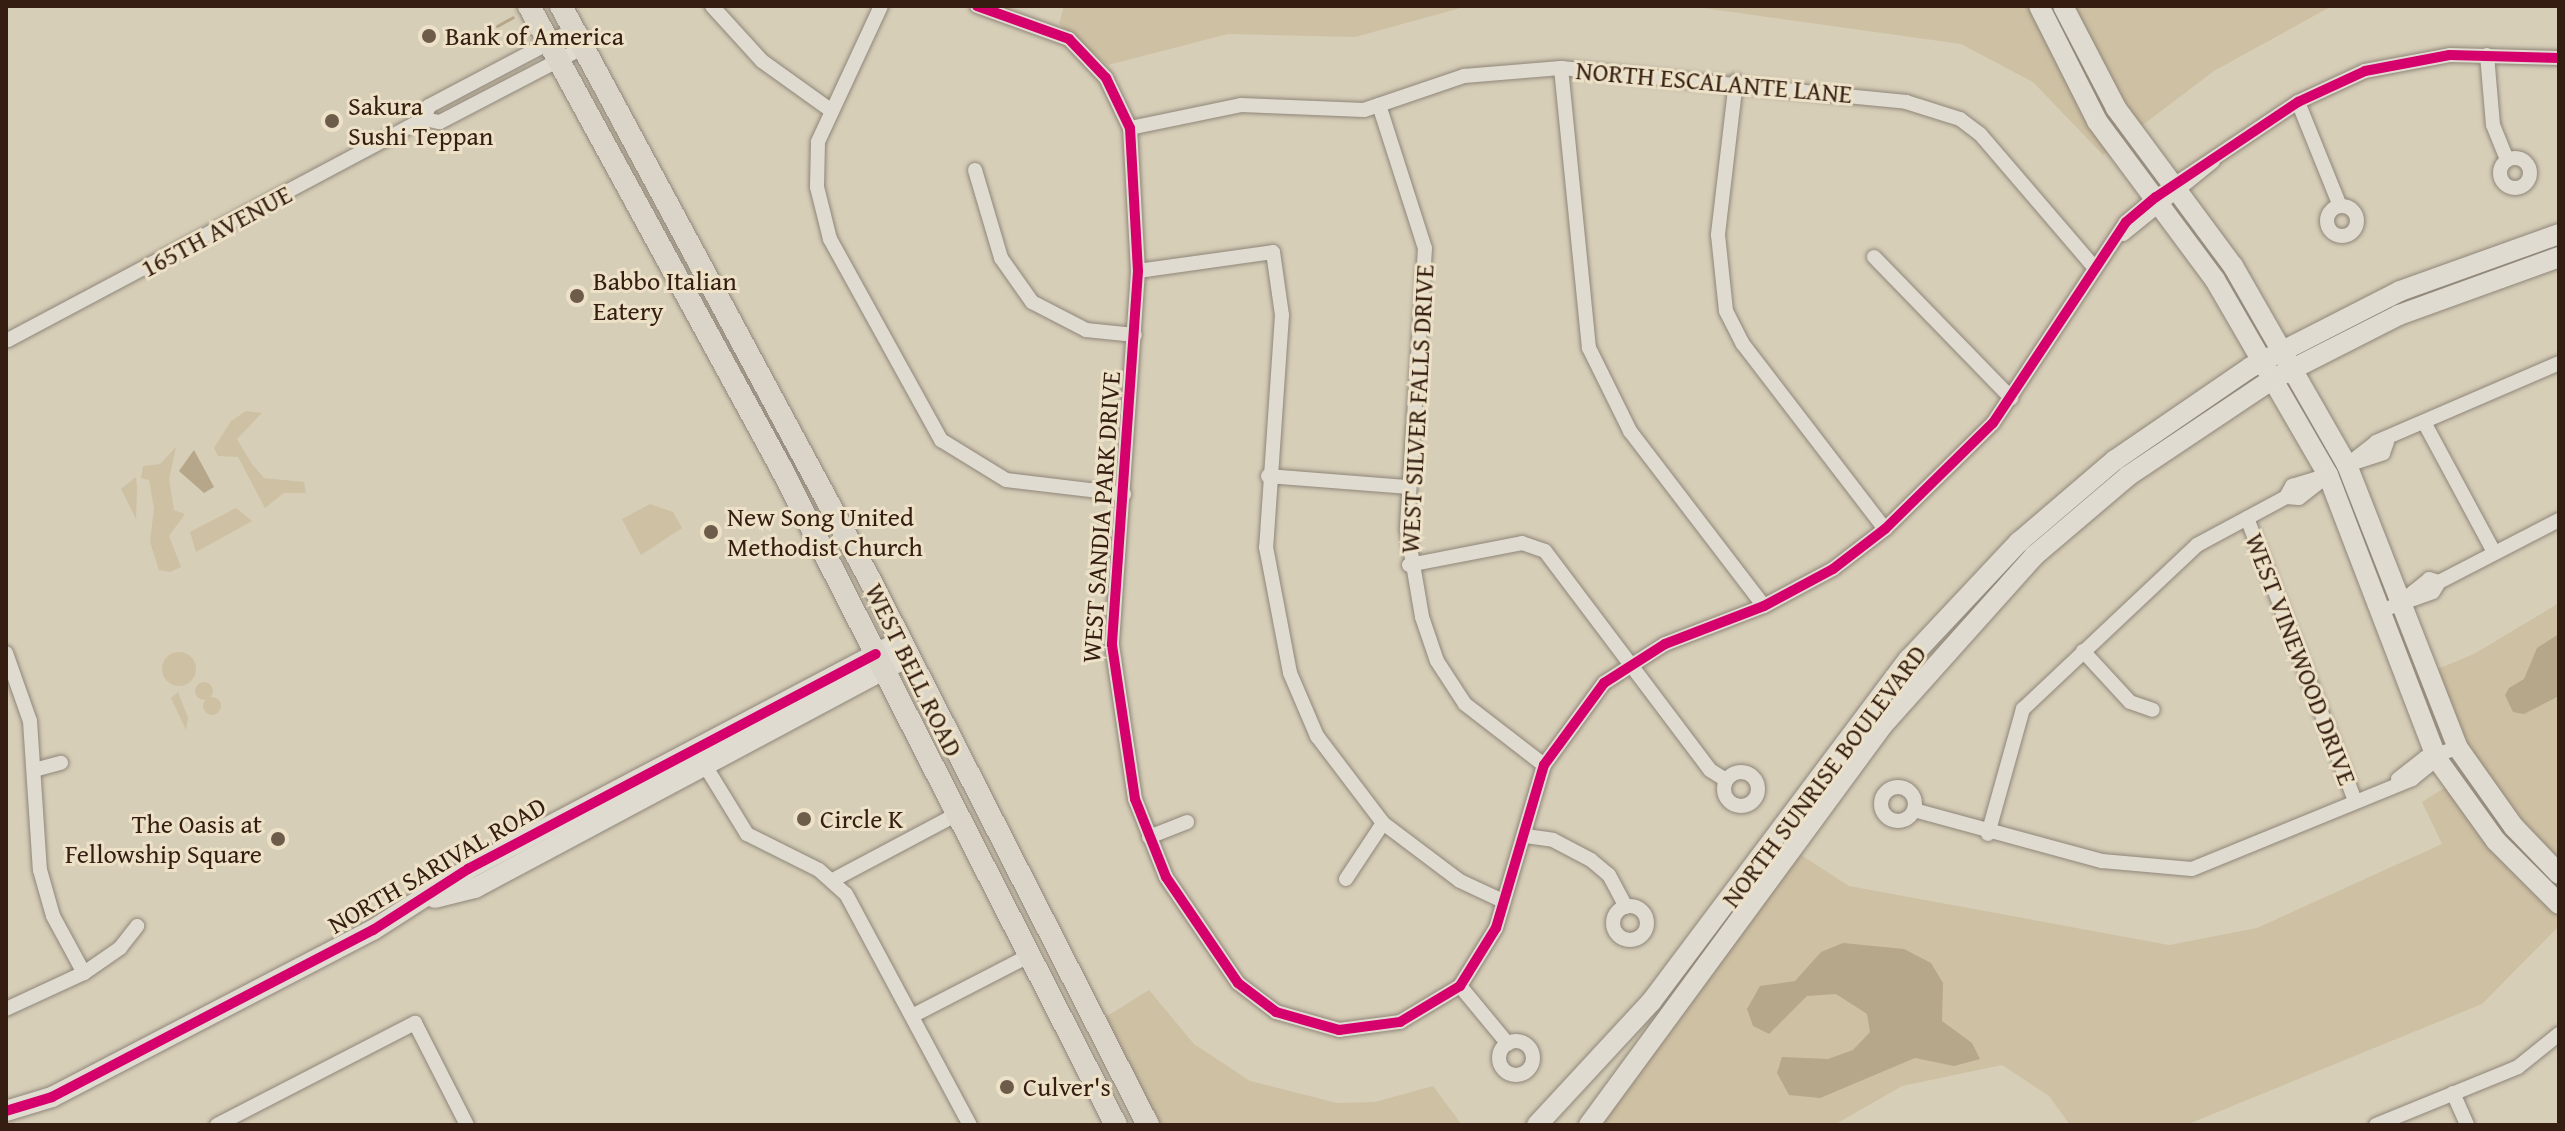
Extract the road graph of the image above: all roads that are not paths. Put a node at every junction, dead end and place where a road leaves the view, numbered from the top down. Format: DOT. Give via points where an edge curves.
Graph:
graph roads {
  1 [pos="529,6"];
  2 [pos="561,6"];
  3 [pos="712,6"];
  4 [pos="881,6"];
  5 [pos="2039,6"];
  6 [pos="2063,6"];
  7 [pos="986,7"];
  8 [pos="578,39"];
  9 [pos="554,52"];
  10 [pos="2487,55"];
  11 [pos="2559,58"];
  12 [pos="1561,68"];
  13 [pos="1736,81"];
  14 [pos="2298,102"];
  15 [pos="1379,105"];
  16 [pos="829,109"];
  17 [pos="1130,128"];
  18 [pos="2507,160"];
  19 [pos="975,170"];
  20 [pos="2177,188"];
  21 [pos="2159,202"];
  22 [pos="2340,206"];
  23 [pos="2559,234"];
  24 [pos="1874,257"];
  25 [pos="2559,257"];
  26 [pos="2094,267"];
  27 [pos="1138,271"];
  28 [pos="1135,335"];
  29 [pos="8,340"];
  30 [pos="752,358"];
  31 [pos="2287,359"];
  32 [pos="2559,363"];
  33 [pos="2268,370"];
  34 [pos="728,373"];
  35 [pos="2011,398"];
  36 [pos="2425,424"];
  37 [pos="2338,470"];
  38 [pos="1268,476"];
  39 [pos="1409,487"];
  40 [pos="1124,494"];
  41 [pos="2247,518"];
  42 [pos="2559,520"];
  43 [pos="1885,529"];
  44 [pos="2494,552"];
  45 [pos="1409,565"];
  46 [pos="2401,602"];
  47 [pos="1764,606"];
  48 [pos="2380,611"];
  49 [pos="904,649"];
  50 [pos="2083,651"];
  51 [pos="6,653"];
  52 [pos="879,662"];
  53 [pos="1629,663"];
  54 [pos="2153,710"];
  55 [pos="2458,748"];
  56 [pos="700,757"];
  57 [pos="2437,759"];
  58 [pos="61,763"];
  59 [pos="1544,765"];
  60 [pos="34,770"];
  61 [pos="1726,780"];
  62 [pos="2355,801"];
  63 [pos="1914,810"];
  64 [pos="955,815"];
  65 [pos="1187,822"];
  66 [pos="1383,823"];
  67 [pos="1988,834"];
  68 [pos="1526,836"];
  69 [pos="1149,837"];
  70 [pos="973,852"];
  71 [pos="2559,874"];
  72 [pos="1346,879"];
  73 [pos="833,880"];
  74 [pos="1503,901"];
  75 [pos="2559,904"];
  76 [pos="1626,907"];
  77 [pos="137,926"];
  78 [pos="1046,932"];
  79 [pos="1028,956"];
  80 [pos="84,973"];
  81 [pos="1460,986"];
  82 [pos="6,1009"];
  83 [pos="912,1016"];
  84 [pos="2559,1034"];
  85 [pos="1105,1044"];
  86 [pos="1508,1044"];
  87 [pos="2453,1093"];
  88 [pos="12,1110"];
  89 [pos="217,1125"];
  90 [pos="467,1125"];
  91 [pos="970,1125"];
  92 [pos="1116,1125"];
  93 [pos="1148,1125"];
  94 [pos="1537,1125"];
  95 [pos="1589,1125"];
  96 [pos="2376,1125"];
  97 [pos="2467,1125"];
  1 -- 9 [label="main road, WEST BELL ROAD"];
  2 -- 8 [label="main road, WEST BELL ROAD"];
  3 -- 16 [label="street" via="762,61"];
  4 -- 16 [label="street"];
  5 -- 21 [label="street" via="2097,121"];
  6 -- 20 [label="street" via="2116,108"];
  7 -- 17 [label="street, WEST SANDIA PARK DRIVE" via="1069,39 1106,78"];
  8 -- 9 [label="street, 165TH AVENUE"];
  8 -- 30 [label="main road, WEST BELL ROAD"];
  9 -- 29 [label="street, 165TH AVENUE" via="429,106 424,119"];
  9 -- 34 [label="main road, WEST BELL ROAD"];
  10 -- 11 [label="street"];
  10 -- 14 [label="street" via="2378,67"];
  10 -- 18 [label="street" via="2493,125"];
  12 -- 13 [label="street, NORTH ESCALANTE LANE"];
  12 -- 15 [label="street, NORTH ESCALANTE LANE" via="1464,76"];
  12 -- 47 [label="street" via="1589,348 1630,431"];
  13 -- 26 [label="street, NORTH ESCALANTE LANE" via="1906,102 1960,119 1998,153"];
  13 -- 43 [label="street" via="1718,235 1726,311 1743,344"];
  14 -- 20 [label="street"];
  14 -- 22 [label="street"];
  15 -- 17 [label="street, NORTH ESCALANTE LANE" via="1325,113 1241,105"];
  15 -- 39 [label="street, WEST SILVER FALLS DRIVE" via="1425,248"];
  16 -- 40 [label="street" via="815,161 820,212 941,440 1006,480"];
  17 -- 27 [label="street, WEST SANDIA PARK DRIVE"];
  19 -- 28 [label="street" via="1001,258 1032,302 1086,330"];
  20 -- 21 [label="street"];
  20 -- 31 [label="street"];
  21 -- 26 [label="street" via="2126,222 2123,234"];
  21 -- 33 [label="street"];
  23 -- 31 [label="street, NORTH SUNRISE BOULEVARD" via="2432,277"];
  24 -- 35 [label="street"];
  25 -- 31 [label="street, NORTH SUNRISE BOULEVARD" via="2446,295"];
  26 -- 35 [label="street"];
  27 -- 28 [label="street, WEST SANDIA PARK DRIVE"];
  27 -- 38 [label="street" via="1273,252 1282,315"];
  28 -- 40 [label="street, WEST SANDIA PARK DRIVE"];
  30 -- 34 [label="main road"];
  30 -- 49 [label="main road, WEST BELL ROAD"];
  31 -- 33 [label="street, NORTH SUNRISE BOULEVARD"];
  31 -- 37 [label="street"];
  32 -- 36 [label="street"];
  33 -- 37 [label="street"];
  33 -- 94 [label="street, NORTH SUNRISE BOULEVARD" via="2115,460 1958,605 1865,714 1651,1002"];
  33 -- 95 [label="street, NORTH SUNRISE BOULEVARD" via="2128,476 1974,618 1883,725"];
  34 -- 52 [label="main road, WEST BELL ROAD"];
  35 -- 43 [label="street" via="1951,470"];
  36 -- 37 [label="street" via="2376,442"];
  36 -- 44 [label="street"];
  37 -- 41 [label="street" via="2308,493 2286,497"];
  37 -- 46 [label="street"];
  37 -- 48 [label="street"];
  38 -- 39 [label="street"];
  38 -- 66 [label="street" via="1269,576 1290,673 1317,736"];
  39 -- 45 [label="street, WEST SILVER FALLS DRIVE"];
  40 -- 69 [label="street, WEST SANDIA PARK DRIVE" via="1113,688"];
  41 -- 50 [label="street" via="2197,545"];
  41 -- 62 [label="street, WEST VINEWOOD DRIVE"];
  42 -- 44 [label="street"];
  43 -- 47 [label="street"];
  44 -- 46 [label="street" via="2439,582 2429,579"];
  45 -- 53 [label="street" via="1534,544"];
  45 -- 59 [label="street, WEST SILVER FALLS DRIVE" via="1437,661 1465,704"];
  46 -- 48 [label="street"];
  46 -- 55 [label="street"];
  47 -- 53 [label="street"];
  48 -- 57 [label="street"];
  49 -- 52 [label="street, NORTH SARIVAL ROAD"];
  49 -- 78 [label="main road, WEST BELL ROAD"];
  50 -- 54 [label="street" via="2130,702"];
  50 -- 67 [label="street" via="2023,709"];
  51 -- 60 [label="street" via="30,721"];
  52 -- 56 [label="street, NORTH SARIVAL ROAD"];
  52 -- 64 [label="main road, WEST BELL ROAD"];
  53 -- 59 [label="street" via="1604,683"];
  53 -- 61 [label="street" via="1710,770"];
  55 -- 57 [label="street"];
  55 -- 71 [label="street" via="2514,827"];
  56 -- 73 [label="street" via="747,834"];
  56 -- 88 [label="street, NORTH SARIVAL ROAD" via="475,888 431,899"];
  57 -- 62 [label="street" via="2420,775 2398,779"];
  57 -- 75 [label="street" via="2496,841"];
  58 -- 60 [label="street"];
  59 -- 68 [label="street"];
  60 -- 80 [label="street" via="40,870 53,916"];
  62 -- 67 [label="street" via="2192,869 2102,861"];
  63 -- 67 [label="street"];
  64 -- 70 [label="main road, WEST BELL ROAD"];
  64 -- 73 [label="street"];
  65 -- 69 [label="street"];
  66 -- 72 [label="street"];
  66 -- 74 [label="street" via="1460,881"];
  68 -- 74 [label="street"];
  68 -- 76 [label="street" via="1553,840 1591,860 1609,875"];
  69 -- 81 [label="street, WEST SANDIA PARK DRIVE" via="1205,942 1238,983 1276,1012 1311,1025 1381,1028 1424,1012"];
  70 -- 78 [label="main road" via="1007,889 1031,935"];
  70 -- 79 [label="main road, WEST BELL ROAD"];
  73 -- 83 [label="street"];
  74 -- 81 [label="street" via="1496,928"];
  77 -- 80 [label="street" via="120,948"];
  78 -- 85 [label="main road, WEST BELL ROAD"];
  79 -- 83 [label="street"];
  79 -- 85 [label="main road" via="1046,958 1071,1005"];
  79 -- 92 [label="main road, WEST BELL ROAD"];
  80 -- 82 [label="street"];
  81 -- 86 [label="street"];
  83 -- 91 [label="street"];
  84 -- 87 [label="street" via="2518,1067"];
  85 -- 93 [label="main road, WEST BELL ROAD"];
  87 -- 96 [label="street"];
  87 -- 97 [label="street"];
  89 -- 90 [label="street" via="415,1023"];
}
